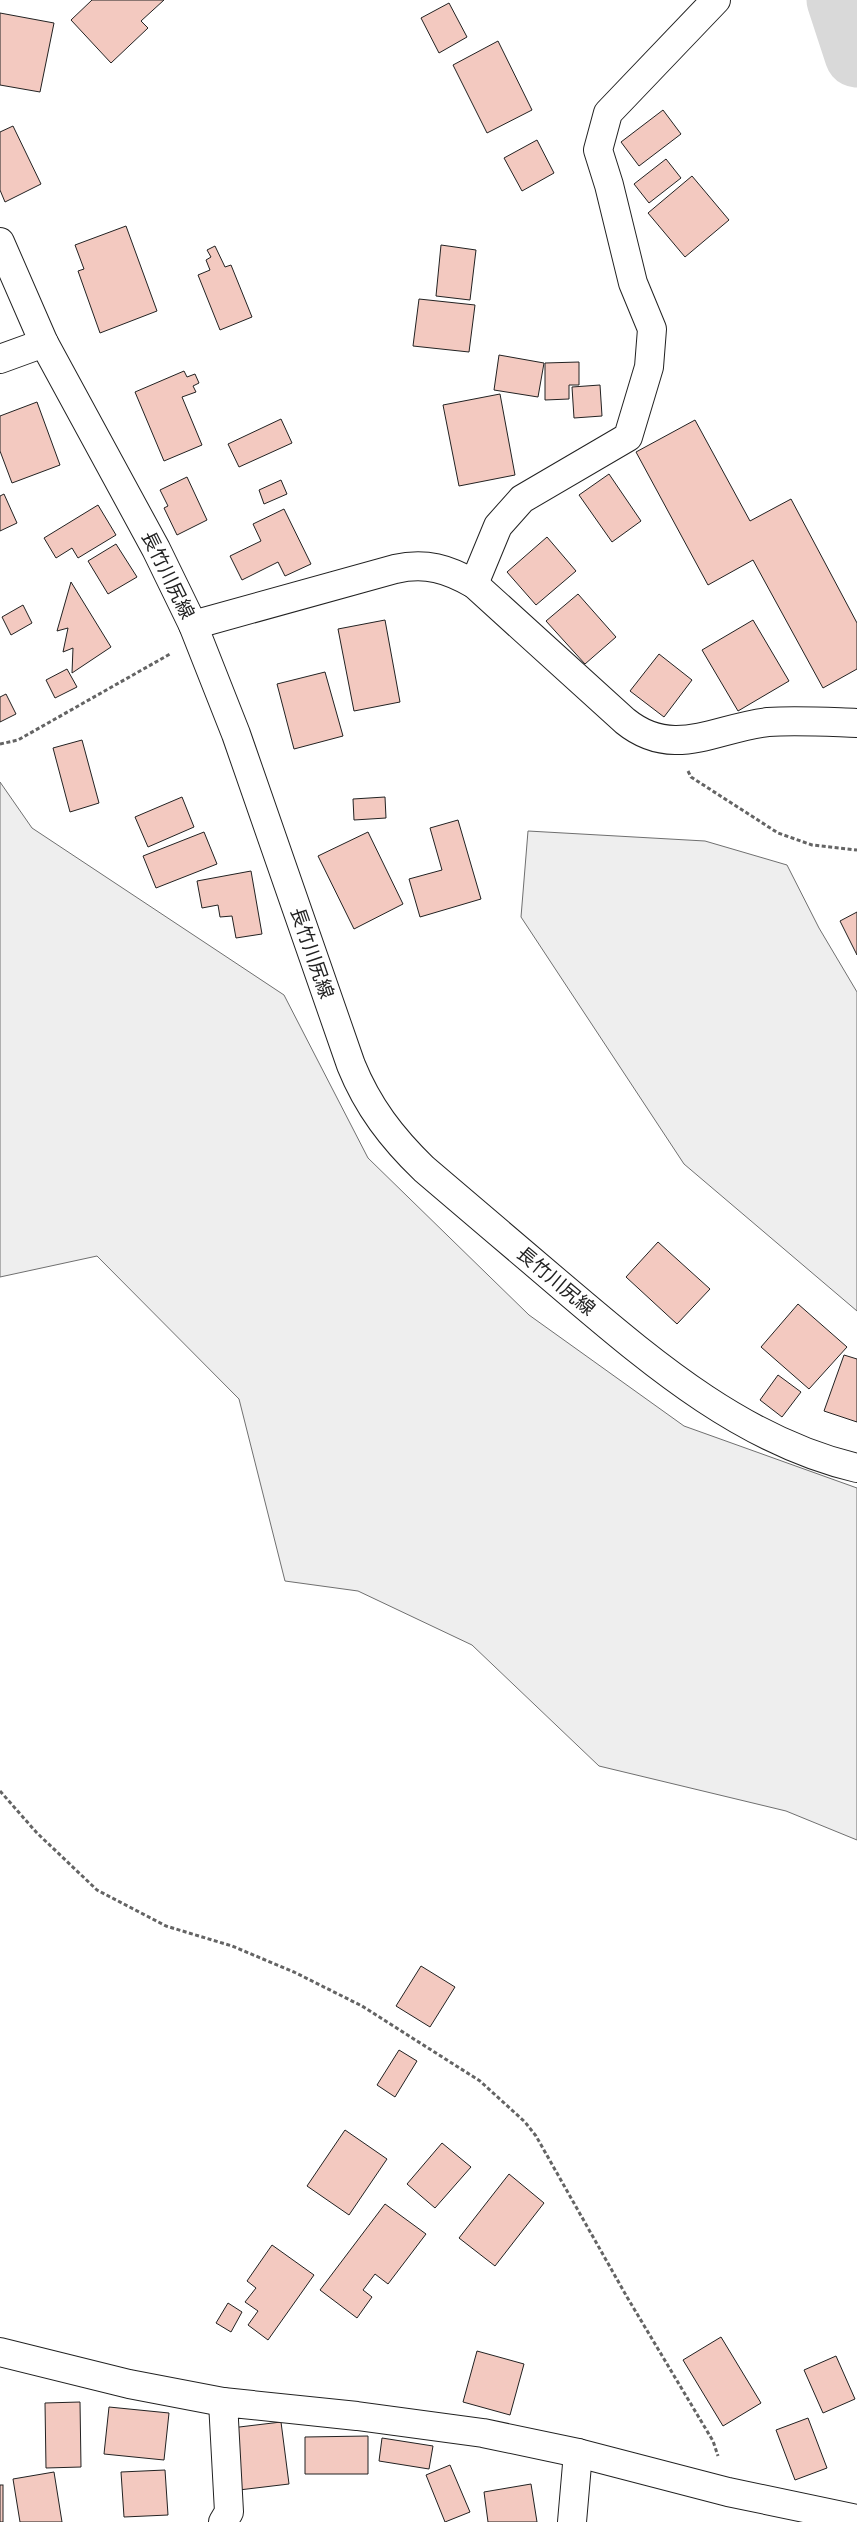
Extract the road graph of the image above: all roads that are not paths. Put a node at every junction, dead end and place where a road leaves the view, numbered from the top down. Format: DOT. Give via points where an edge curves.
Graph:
graph roads {
  1 [pos="716,0"];
  2 [pos="0,242"];
  3 [pos="44,343"];
  4 [pos="0,359"];
  5 [pos="474,584"];
  6 [pos="193,625"];
  7 [pos="857,723"];
  8 [pos="857,1468"];
  9 [pos="0,2352"];
  10 [pos="223,2402"];
  11 [pos="578,2453"];
  12 [pos="857,2519"];
  13 [pos="223,2522"];
  14 [pos="572,2522"];
  1 -- 5 [label="main road" via="608,113 598,150 610,185 633,282 652,329 649,366 628,437 522,499 498,526"];
  2 -- 3 [label="main road, 長竹川尻線"];
  3 -- 4 [label="main road"];
  3 -- 6 [label="main road, 長竹川尻線" via="156,549"];
  5 -- 6 [label="main road" via="445,569 424,565 405,567"];
  5 -- 7 [label="main road" via="625,721 648,736 670,741 770,722"];
  6 -- 8 [label="main road, 長竹川尻線" via="239,742 351,1066 371,1108 385,1128 424,1169 669,1374 755,1429 822,1459"];
  9 -- 10 [label="main road" via="129,2384"];
  10 -- 11 [label="main road" via="483,2432"];
  10 -- 13 [label="main road" via="228,2512"];
  11 -- 12 [label="main road" via="728,2492"];
  11 -- 14 [label="main road"];
}
